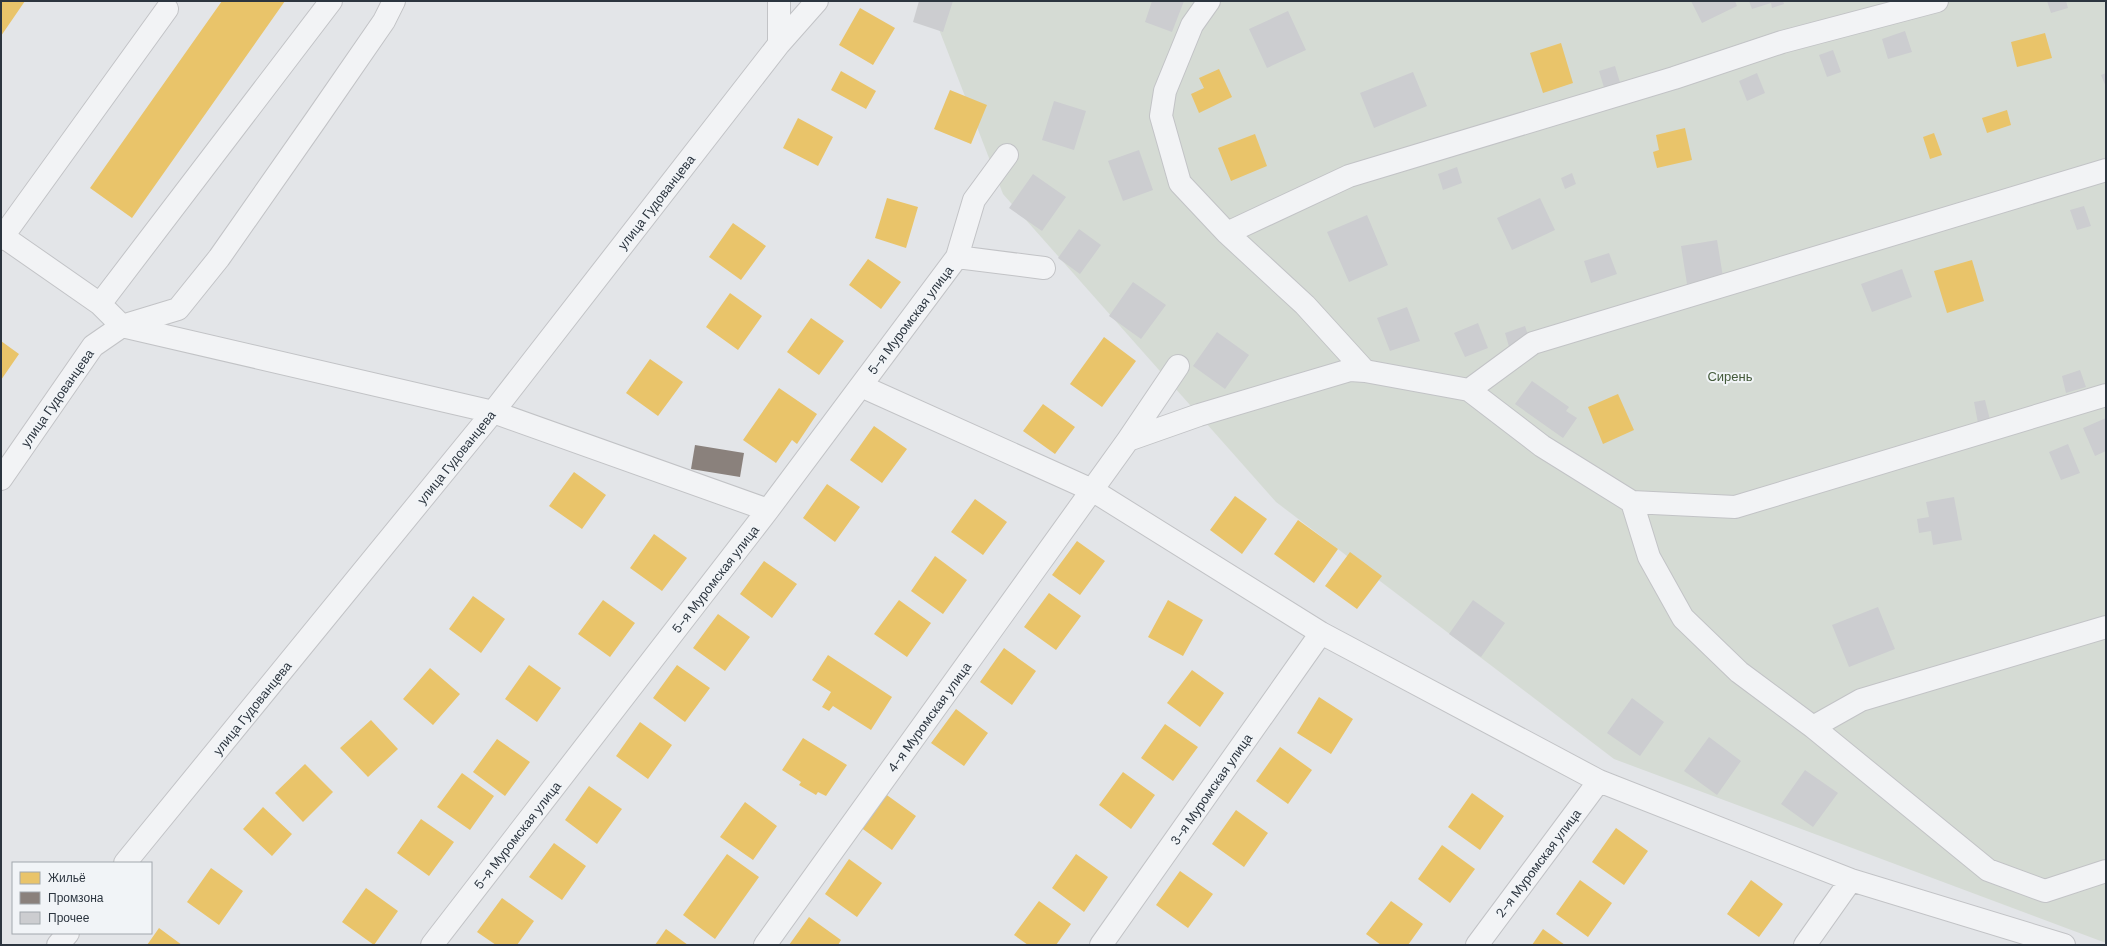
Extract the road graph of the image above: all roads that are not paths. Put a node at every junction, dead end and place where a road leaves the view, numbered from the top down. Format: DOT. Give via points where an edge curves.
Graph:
graph roads {
  1 [pos="331,1"];
  2 [pos="394,1"];
  3 [pos="779,1"];
  4 [pos="817,1"];
  5 [pos="1209,1"];
  6 [pos="1937,1"];
  7 [pos="167,9"];
  8 [pos="779,44"];
  9 [pos="1007,155"];
  10 [pos="2106,170"];
  11 [pos="1228,232"];
  12 [pos="2,237"];
  13 [pos="957,257"];
  14 [pos="1044,268"];
  15 [pos="100,304"];
  16 [pos="122,326"];
  17 [pos="1178,366"];
  18 [pos="1366,371"];
  19 [pos="861,386"];
  20 [pos="1469,390"];
  21 [pos="2106,395"];
  22 [pos="493,412"];
  23 [pos="1128,440"];
  24 [pos="1,479"];
  25 [pos="1092,490"];
  26 [pos="1632,502"];
  27 [pos="768,510"];
  28 [pos="2106,626"];
  29 [pos="1321,633"];
  30 [pos="1813,727"];
  31 [pos="1599,781"];
  32 [pos="126,862"];
  33 [pos="2106,871"];
  34 [pos="1851,880"];
  35 [pos="67,934"];
  36 [pos="58,945"];
  37 [pos="432,945"];
  38 [pos="765,945"];
  39 [pos="1100,945"];
  40 [pos="1477,945"];
  41 [pos="1805,945"];
  42 [pos="2064,945"];
  1 -- 15 [label="street"];
  2 -- 16 [label="street, улица Гудованцева" via="384,21 219,258 178,309"];
  3 -- 8 [label="street"];
  4 -- 8 [label="street, улица Гудованцева"];
  5 -- 11 [label="street" via="1192,25 1166,91 1162,116 1180,183"];
  6 -- 11 [label="street" via="1782,42 1674,78 1349,176"];
  7 -- 12 [label="street"];
  8 -- 22 [label="street, улица Гудованцева"];
  9 -- 13 [label="street, 5-я Муромская улица" via="974,200"];
  10 -- 20 [label="street" via="1533,343"];
  11 -- 18 [label="street" via="1305,305"];
  12 -- 15 [label="street"];
  13 -- 14 [label="street"];
  13 -- 19 [label="street, 5-я Муромская улица"];
  15 -- 16 [label="street"];
  16 -- 22 [label="street"];
  16 -- 24 [label="street, улица Гудованцева" via="93,346"];
  17 -- 23 [label="street, 4-я Муромская улица"];
  18 -- 20 [label="street"];
  18 -- 23 [label="street" via="1350,370 1199,415"];
  19 -- 25 [label="street"];
  19 -- 27 [label="street, 5-я Муромская улица"];
  20 -- 26 [label="street" via="1542,446"];
  21 -- 26 [label="street" via="1735,507"];
  22 -- 27 [label="street"];
  22 -- 32 [label="street, улица Гудованцева"];
  23 -- 25 [label="street, 4-я Муромская улица"];
  25 -- 29 [label="street"];
  25 -- 38 [label="street, 4-я Муромская улица"];
  26 -- 30 [label="street" via="1649,556 1683,618 1739,672"];
  27 -- 37 [label="street, 5-я Муромская улица"];
  28 -- 30 [label="street" via="1861,700"];
  29 -- 31 [label="street"];
  29 -- 39 [label="street, 3-я Муромская улица"];
  30 -- 33 [label="street" via="1988,870 2045,891"];
  31 -- 34 [label="street"];
  31 -- 40 [label="street, 2-я Муромская улица"];
  34 -- 41 [label="street"];
  34 -- 42 [label="street"];
  35 -- 36 [label="street"];
}
